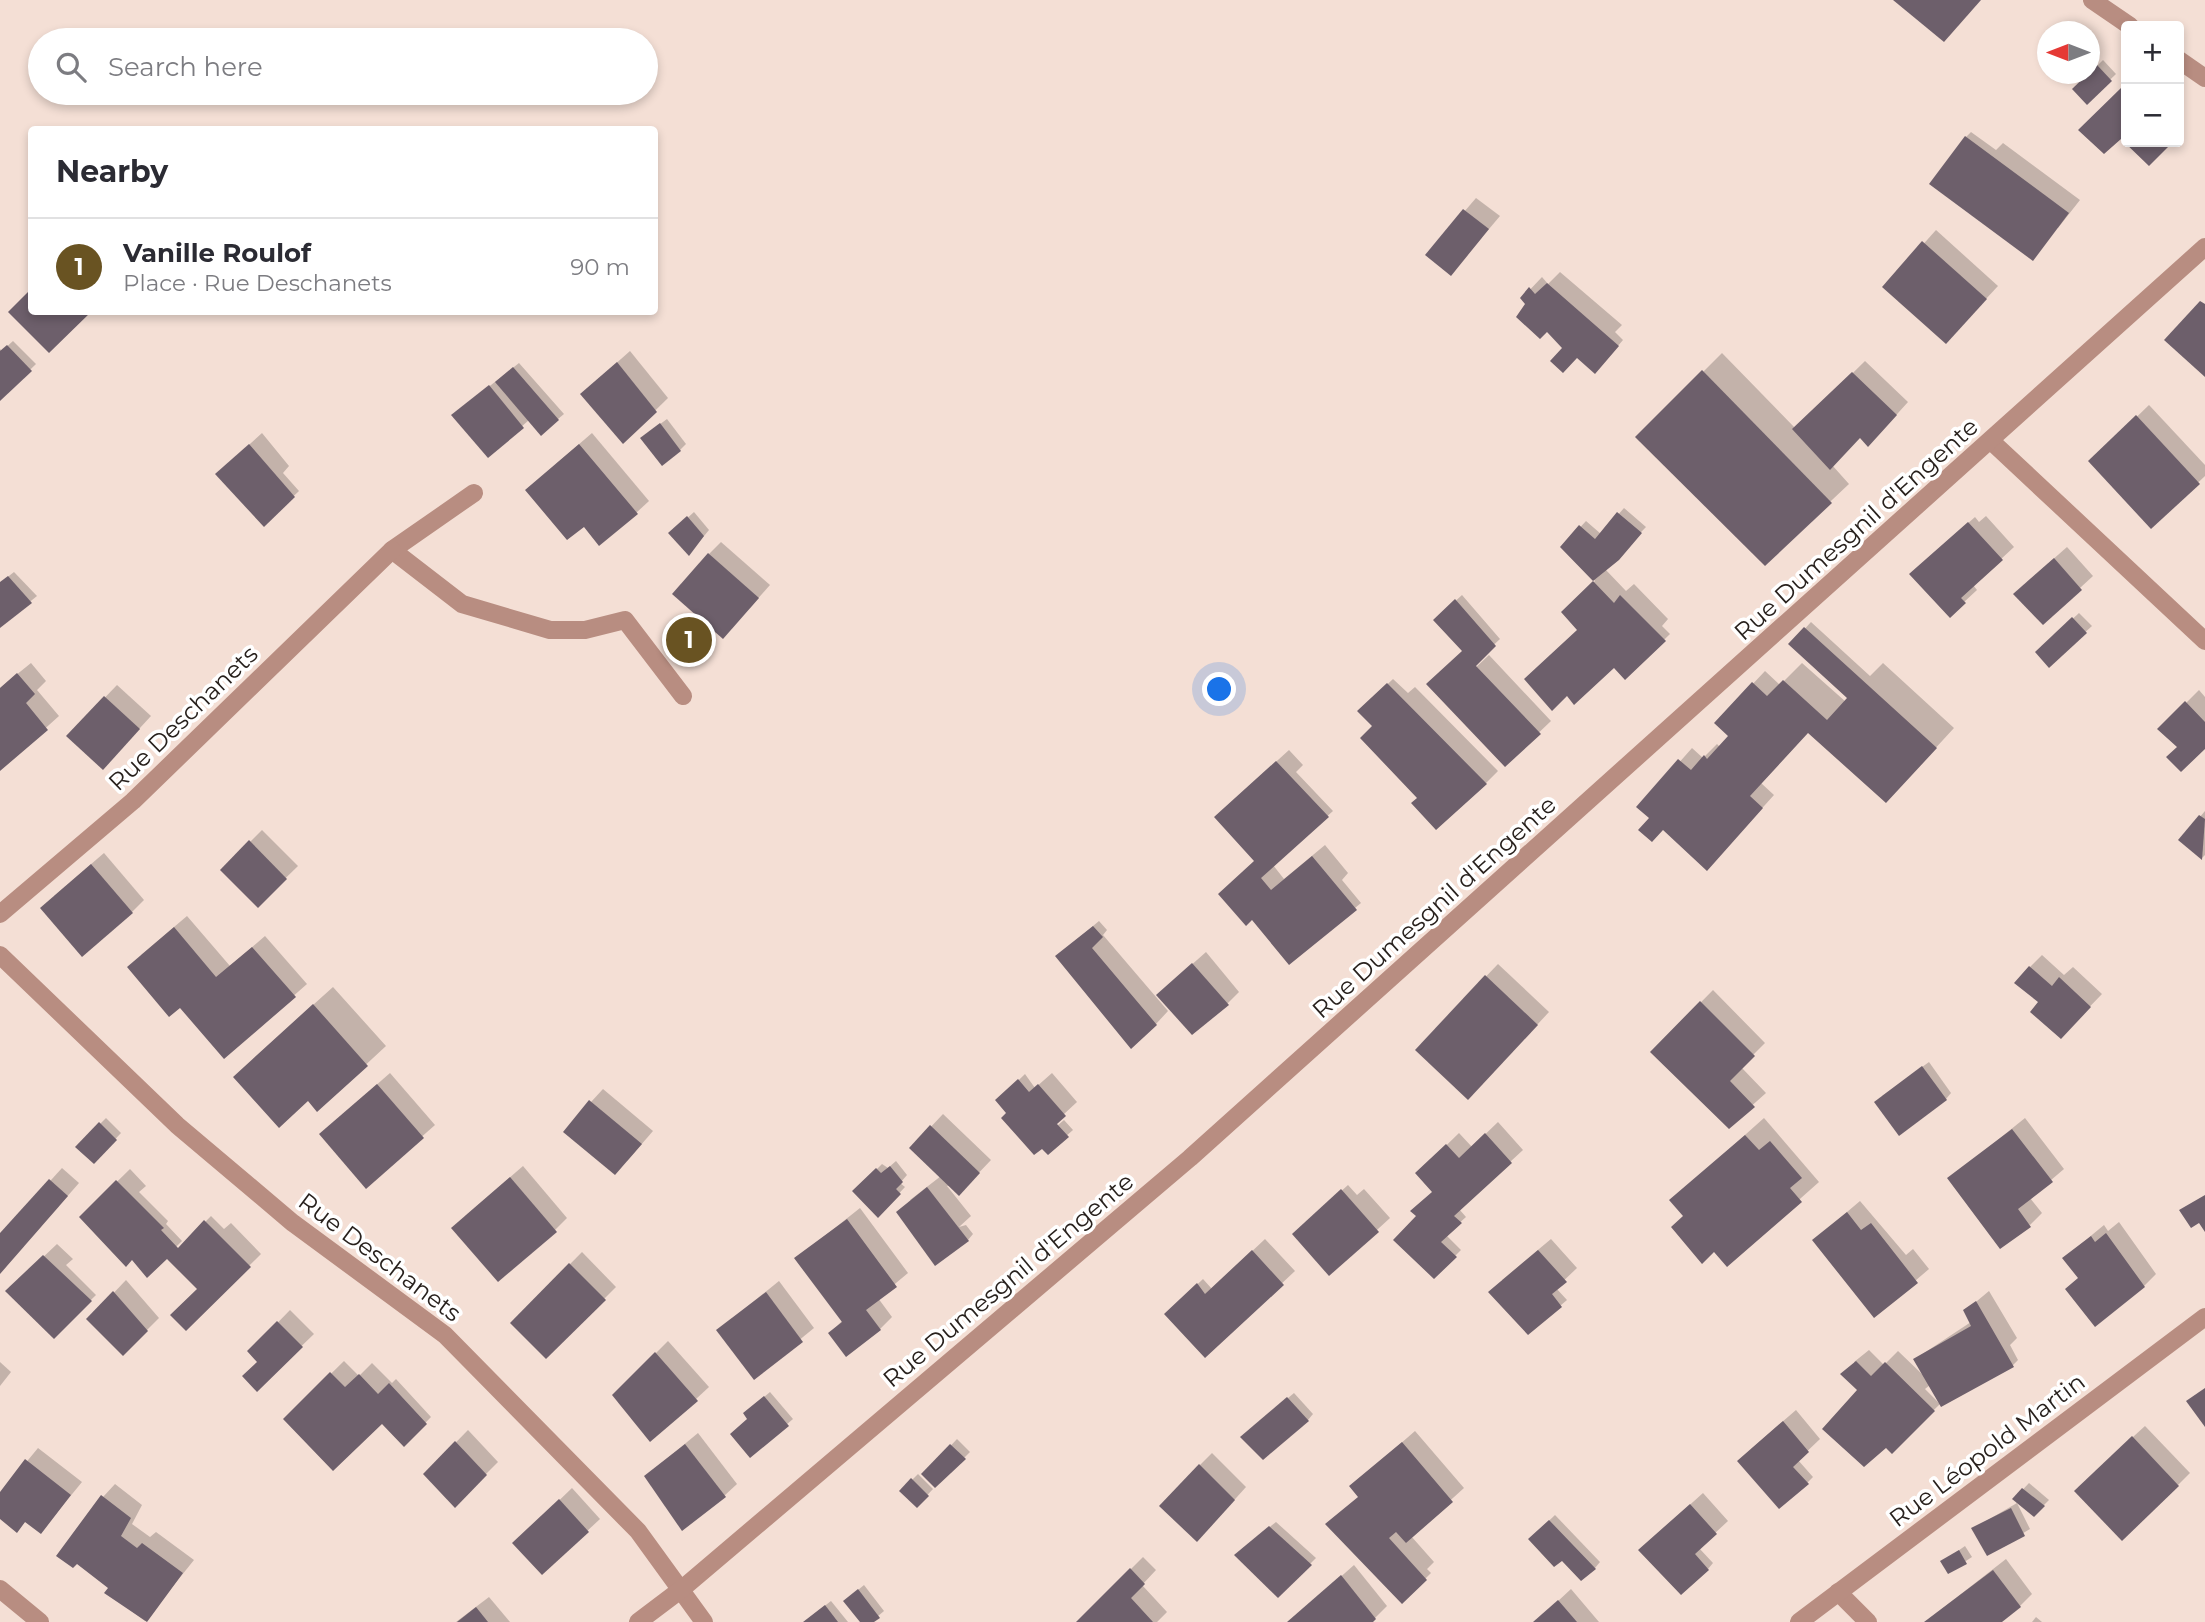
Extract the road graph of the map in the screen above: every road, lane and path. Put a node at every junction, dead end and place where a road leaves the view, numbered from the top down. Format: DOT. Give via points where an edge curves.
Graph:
graph roads {
  1 [pos="2092,0"];
  2 [pos="2123,21"];
  3 [pos="2184,63"];
  4 [pos="2205,78"];
  5 [pos="2205,247"];
  6 [pos="1991,441"];
  7 [pos="474,494"];
  8 [pos="392,550"];
  9 [pos="2205,641"];
  10 [pos="683,696"];
  11 [pos="0,914"];
  12 [pos="0,954"];
  13 [pos="2202,1326"];
  14 [pos="683,1588"];
  15 [pos="0,1589"];
  16 [pos="1839,1592"];
  17 [pos="40,1622"];
  18 [pos="638,1622"];
  19 [pos="704,1622"];
  20 [pos="1798,1622"];
  21 [pos="1868,1622"];
  1 -- 2 [label="street"];
  3 -- 4 [label="street"];
  5 -- 6 [label="street, Rue Dumesgnil d'Engente"];
  6 -- 9 [label="street"];
  6 -- 14 [label="street, Rue Dumesgnil d'Engente" via="1190,1158"];
  7 -- 8 [label="street, Rue Deschanets"];
  8 -- 10 [label="street" via="462,604 550,630 584,630 625,620"];
  8 -- 11 [label="street, Rue Deschanets" via="133,802"];
  12 -- 14 [label="street, Rue Deschanets" via="177,1125 293,1223 445,1335 638,1531"];
  13 -- 16 [label="street, Rue Léopold Martin"];
  14 -- 18 [label="street, Rue Dumesgnil d'Engente"];
  14 -- 19 [label="street, Rue Deschanets"];
  15 -- 17 [label="street"];
  16 -- 20 [label="street, Rue Léopold Martin"];
  16 -- 21 [label="street"];
}
